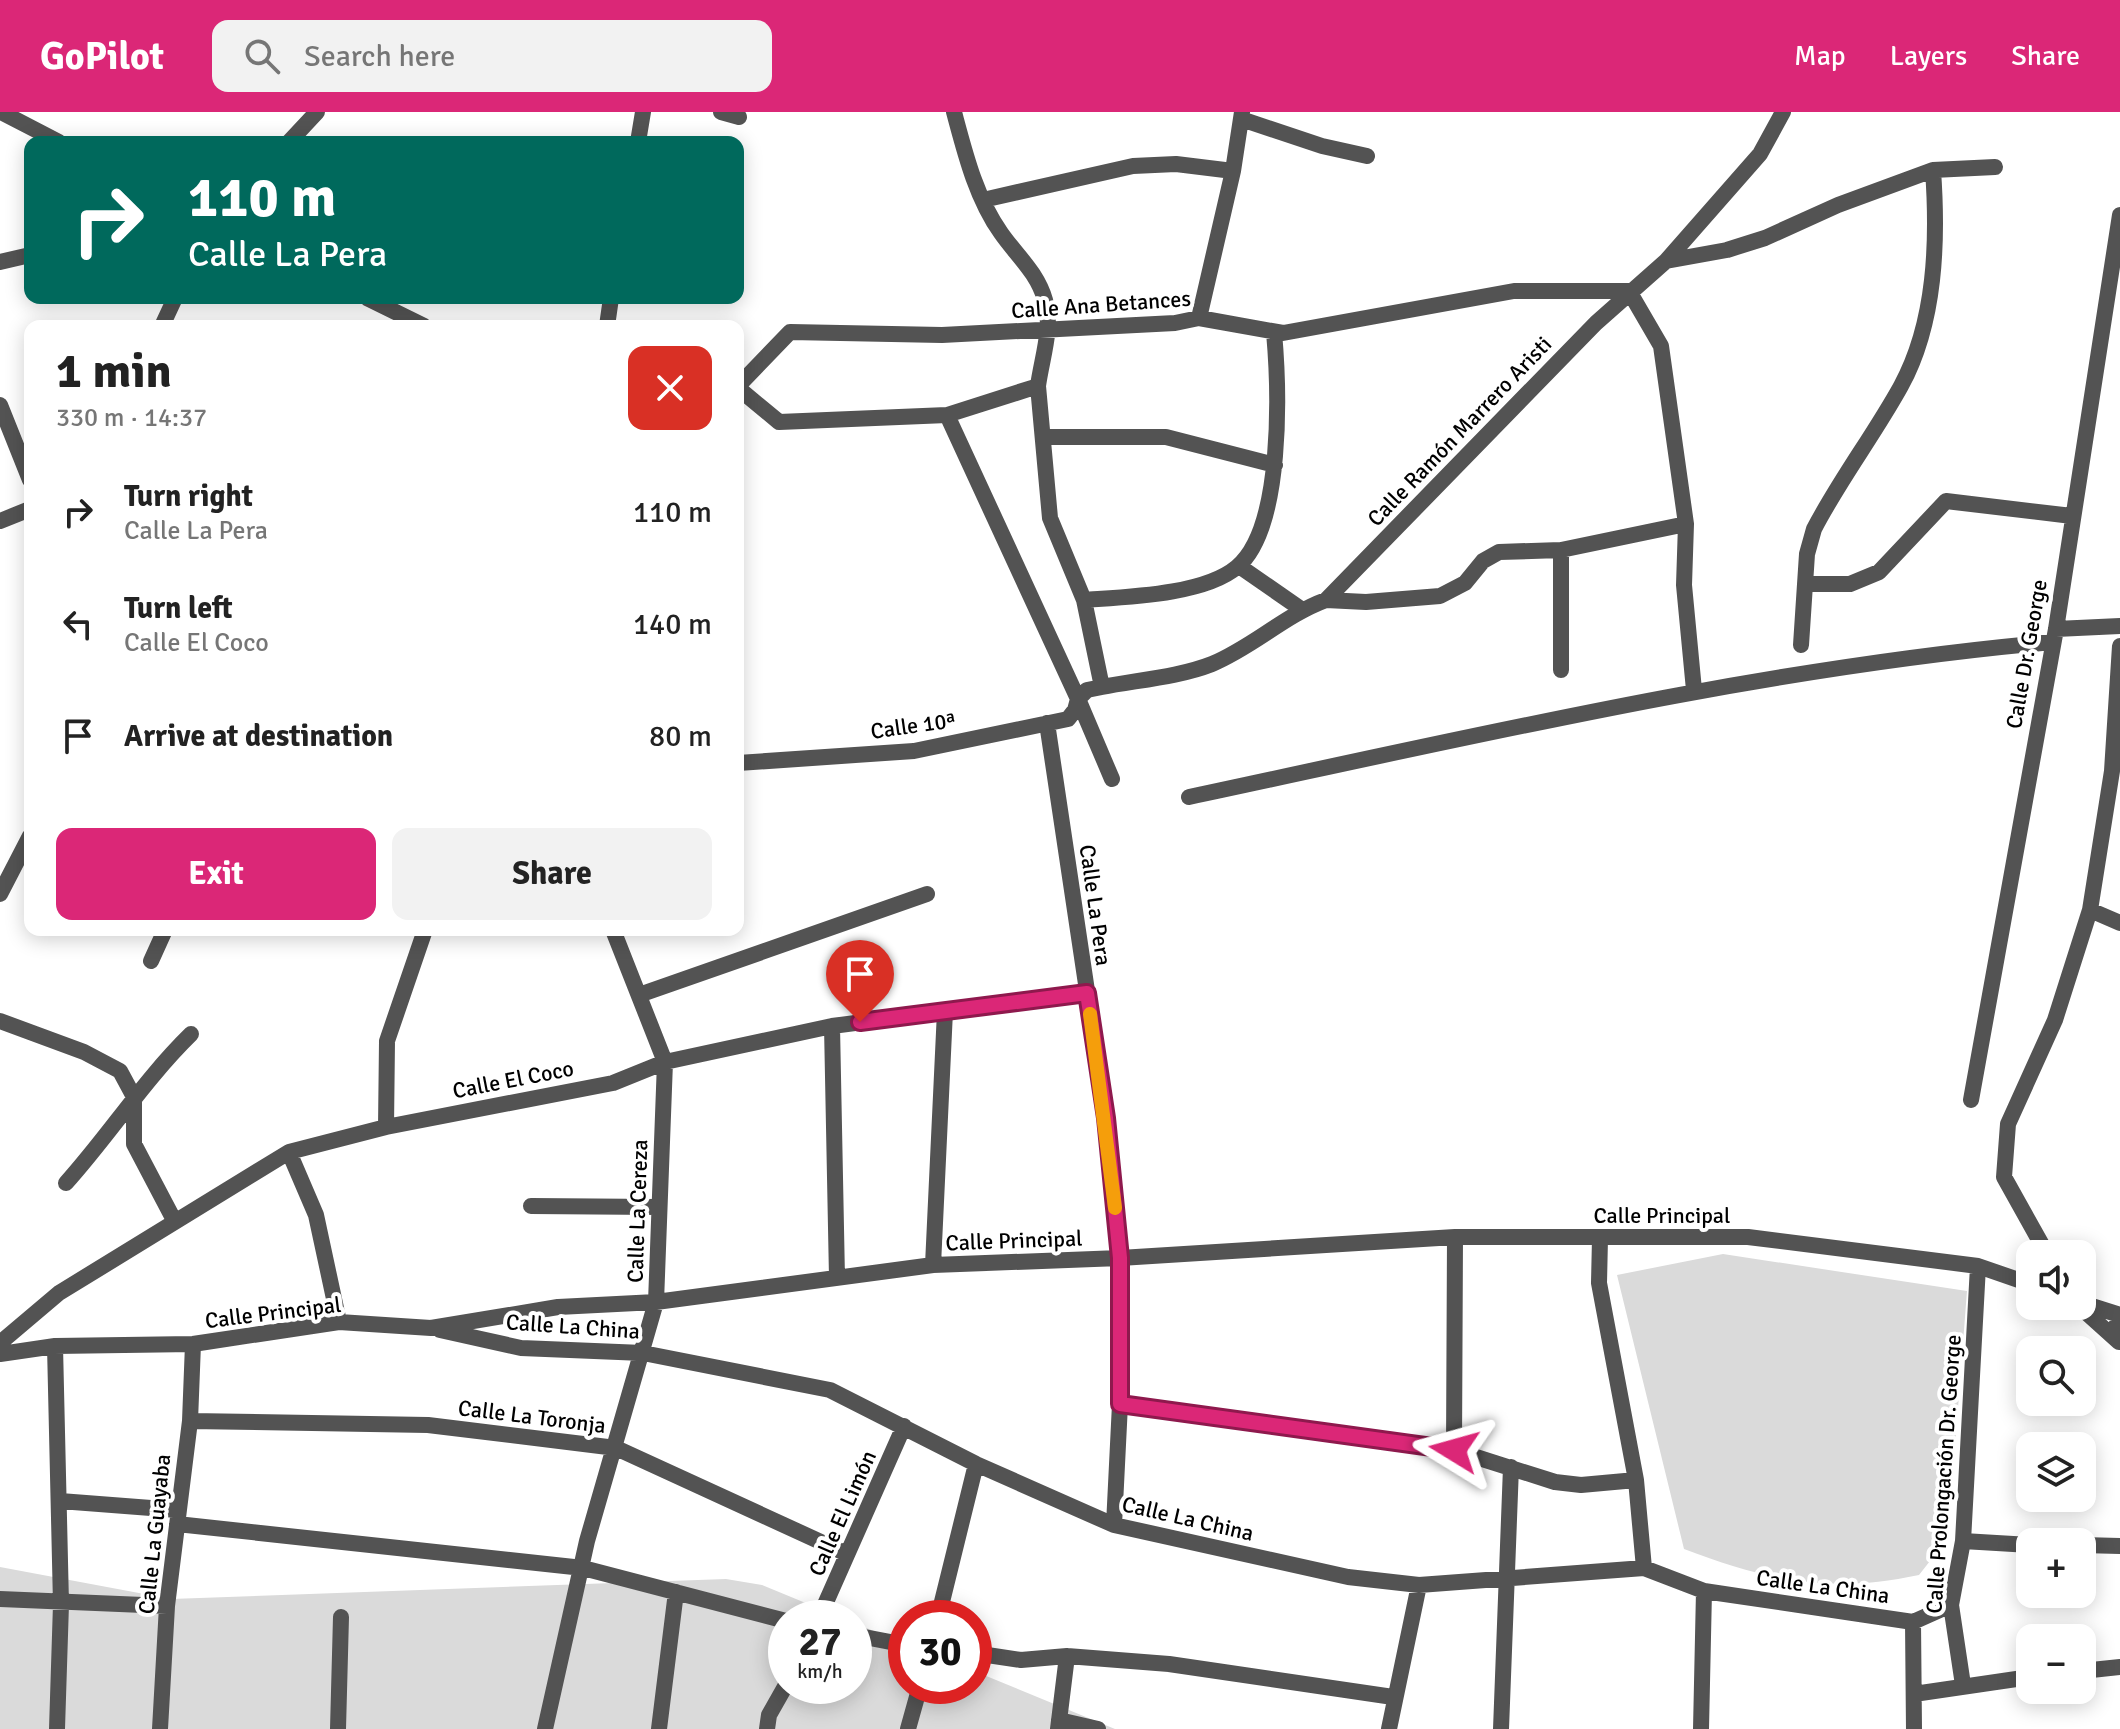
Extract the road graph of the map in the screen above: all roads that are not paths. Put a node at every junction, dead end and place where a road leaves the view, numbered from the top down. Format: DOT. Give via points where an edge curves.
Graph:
graph roads {
  1 [pos="317,112"];
  2 [pos="643,112"];
  3 [pos="721,112"];
  4 [pos="954,112"];
  5 [pos="1783,112"];
  6 [pos="1242,115"];
  7 [pos="739,117"];
  8 [pos="8,118"];
  9 [pos="46,136"];
  10 [pos="295,136"];
  11 [pos="639,136"];
  12 [pos="1367,156"];
  13 [pos="1995,167"];
  14 [pos="1933,170"];
  15 [pos="1233,171"];
  16 [pos="983,200"];
  17 [pos="2120,215"];
  18 [pos="24,256"];
  19 [pos="1666,261"];
  20 [pos="0,262"];
  21 [pos="1629,291"];
  22 [pos="378,304"];
  23 [pos="1199,318"];
  24 [pos="408,320"];
  25 [pos="1048,331"];
  26 [pos="1274,332"];
  27 [pos="744,381"];
  28 [pos="1038,386"];
  29 [pos="744,392"];
  30 [pos="0,405"];
  31 [pos="947,415"];
  32 [pos="1043,437"];
  33 [pos="24,465"];
  34 [pos="1275,465"];
  35 [pos="24,511"];
  36 [pos="2072,516"];
  37 [pos="0,521"];
  38 [pos="1686,524"];
  39 [pos="1561,550"];
  40 [pos="1239,566"];
  41 [pos="1805,584"];
  42 [pos="1084,600"];
  43 [pos="1326,600"];
  44 [pos="1301,609"];
  45 [pos="2120,626"];
  46 [pos="2054,636"];
  47 [pos="1801,645"];
  48 [pos="2120,646"];
  49 [pos="1561,670"];
  50 [pos="1102,687"];
  51 [pos="1694,690"];
  52 [pos="1078,699"];
  53 [pos="1047,723"];
  54 [pos="744,763"];
  55 [pos="2116,772"];
  56 [pos="1112,779"];
  57 [pos="1189,797"];
  58 [pos="24,848"];
  59 [pos="0,894"];
  60 [pos="927,894"];
  61 [pos="2090,910"];
  62 [pos="2120,923"];
  63 [pos="162,936"];
  64 [pos="423,936"];
  65 [pos="615,936"];
  66 [pos="151,961"];
  67 [pos="1087,993"];
  68 [pos="639,995"];
  69 [pos="945,1011"];
  70 [pos="0,1021"];
  71 [pos="832,1026"];
  72 [pos="191,1034"];
  73 [pos="665,1062"];
  74 [pos="134,1097"];
  75 [pos="1971,1100"];
  76 [pos="386,1127"];
  77 [pos="289,1152"];
  78 [pos="66,1183"];
  79 [pos="531,1206"];
  80 [pos="658,1207"];
  81 [pos="175,1222"];
  82 [pos="1455,1237"];
  83 [pos="1600,1238"];
  84 [pos="2039,1240"];
  85 [pos="1120,1258"];
  86 [pos="933,1265"];
  87 [pos="1978,1266"];
  88 [pos="837,1278"];
  89 [pos="2016,1279"];
  90 [pos="656,1302"];
  91 [pos="2096,1308"];
  92 [pos="2120,1315"];
  93 [pos="2096,1319"];
  94 [pos="339,1322"];
  95 [pos="431,1328"];
  96 [pos="2117,1339"];
  97 [pos="0,1343"];
  98 [pos="193,1344"];
  99 [pos="55,1346"];
  100 [pos="643,1353"];
  101 [pos="0,1354"];
  102 [pos="1120,1404"];
  103 [pos="190,1421"];
  104 [pos="904,1426"];
  105 [pos="616,1448"];
  106 [pos="1454,1450"];
  107 [pos="976,1464"];
  108 [pos="1511,1467"];
  109 [pos="1636,1480"];
  110 [pos="60,1501"];
  111 [pos="177,1517"];
  112 [pos="1114,1525"];
  113 [pos="1963,1541"];
  114 [pos="2016,1544"];
  115 [pos="2096,1545"];
  116 [pos="2120,1546"];
  117 [pos="847,1554"];
  118 [pos="583,1568"];
  119 [pos="1644,1568"];
  120 [pos="1508,1581"];
  121 [pos="1419,1585"];
  122 [pos="1704,1591"];
  123 [pos="676,1592"];
  124 [pos="0,1599"];
  125 [pos="827,1600"];
  126 [pos="942,1600"];
  127 [pos="61,1604"];
  128 [pos="1951,1605"];
  129 [pos="167,1606"];
  130 [pos="768,1616"];
  131 [pos="341,1617"];
  132 [pos="1913,1622"];
  133 [pos="992,1656"];
  134 [pos="1067,1656"];
  135 [pos="2120,1667"];
  136 [pos="2096,1670"];
  137 [pos="2016,1679"];
  138 [pos="1963,1685"];
  139 [pos="1914,1694"];
  140 [pos="1393,1697"];
  141 [pos="775,1704"];
  142 [pos="915,1704"];
  143 [pos="1059,1725"];
  144 [pos="57,1729"];
  145 [pos="160,1729"];
  146 [pos="338,1729"];
  147 [pos="545,1729"];
  148 [pos="659,1729"];
  149 [pos="767,1729"];
  150 [pos="908,1729"];
  151 [pos="1098,1729"];
  152 [pos="1389,1729"];
  153 [pos="1501,1729"];
  154 [pos="1701,1729"];
  155 [pos="1914,1729"];
  1 -- 10 [label="street"];
  2 -- 11 [label="street"];
  3 -- 7 [label="street"];
  4 -- 16 [label="street"];
  5 -- 19 [label="street, Calle Ramón Marrero Aristi" via="1760,154"];
  6 -- 12 [label="street" via="1322,146"];
  6 -- 15 [label="street"];
  8 -- 9 [label="street"];
  13 -- 14 [label="street"];
  14 -- 19 [label="street" via="1765,238"];
  14 -- 41 [label="street" via="1937,235 1921,333 1902,384 1814,529"];
  15 -- 16 [label="street" via="1176,164 1133,166"];
  15 -- 23 [label="street"];
  16 -- 25 [label="street" via="1035,276 1046,302"];
  17 -- 36 [label="street, Calle Dr. George"];
  18 -- 20 [label="street"];
  19 -- 21 [label="street, Calle Ramón Marrero Aristi"];
  21 -- 26 [label="street, Calle Ana Betances" via="1514,291"];
  21 -- 38 [label="street" via="1661,346"];
  21 -- 43 [label="street, Calle Ramón Marrero Aristi"];
  22 -- 24 [label="street"];
  23 -- 25 [label="street, Calle Ana Betances"];
  23 -- 26 [label="street, Calle Ana Betances"];
  25 -- 27 [label="street, Calle Ana Betances" via="790,332"];
  25 -- 28 [label="street"];
  26 -- 34 [label="street" via="1279,386"];
  28 -- 31 [label="street"];
  28 -- 32 [label="street"];
  29 -- 31 [label="street" via="779,422"];
  30 -- 33 [label="street"];
  31 -- 52 [label="street"];
  32 -- 34 [label="street" via="1166,437"];
  32 -- 42 [label="street" via="1050,518"];
  34 -- 40 [label="street" via="1261,529"];
  35 -- 37 [label="street"];
  36 -- 41 [label="street" via="1946,501 1866,581"];
  36 -- 46 [label="street, Calle Dr. George"];
  38 -- 39 [label="street"];
  38 -- 51 [label="street" via="1684,585"];
  39 -- 43 [label="street" via="1499,552 1483,561 1465,583 1440,596"];
  39 -- 49 [label="street"];
  40 -- 42 [label="street" via="1181,588"];
  40 -- 44 [label="street"];
  41 -- 47 [label="street"];
  42 -- 50 [label="street"];
  43 -- 44 [label="street, Calle Ramón Marrero Aristi"];
  44 -- 50 [label="street, Calle Ramón Marrero Aristi" via="1211,664"];
  45 -- 46 [label="street"];
  46 -- 51 [label="street"];
  46 -- 75 [label="street, Calle Dr. George"];
  48 -- 55 [label="street"];
  50 -- 52 [label="street, Calle Ramón Marrero Aristi" via="1087,690"];
  51 -- 57 [label="street"];
  52 -- 53 [label="street, Calle 10ª" via="1068,719"];
  52 -- 56 [label="street"];
  53 -- 54 [label="street, Calle 10ª" via="914,751"];
  53 -- 67 [label="street, Calle La Pera"];
  55 -- 61 [label="street"];
  58 -- 59 [label="street"];
  60 -- 68 [label="street"];
  61 -- 62 [label="street"];
  61 -- 84 [label="street" via="2055,1020 2008,1124 2004,1177"];
  63 -- 66 [label="street"];
  64 -- 76 [label="street" via="387,1041"];
  65 -- 68 [label="street, Calle La Cereza"];
  67 -- 69 [label="street, Calle El Coco"];
  67 -- 85 [label="street, Calle La Pera"];
  68 -- 73 [label="street, Calle La Cereza"];
  69 -- 71 [label="street, Calle El Coco"];
  69 -- 86 [label="street"];
  70 -- 74 [label="street" via="120,1071"];
  71 -- 73 [label="street, Calle El Coco"];
  71 -- 88 [label="street"];
  72 -- 74 [label="street"];
  73 -- 76 [label="street, Calle El Coco" via="613,1083"];
  73 -- 80 [label="street, Calle La Cereza"];
  74 -- 78 [label="street"];
  74 -- 81 [label="street" via="134,1144"];
  76 -- 77 [label="street, Calle El Coco"];
  77 -- 81 [label="street, Calle El Coco"];
  77 -- 94 [label="street" via="316,1215"];
  79 -- 80 [label="street"];
  80 -- 90 [label="street, Calle La Cereza"];
  81 -- 97 [label="street, Calle El Coco" via="59,1293"];
  82 -- 83 [label="street, Calle Principal"];
  82 -- 85 [label="street, Calle Principal"];
  82 -- 106 [label="street"];
  83 -- 87 [label="street, Calle Principal" via="1748,1237"];
  83 -- 109 [label="street" via="1599,1283"];
  85 -- 86 [label="street, Calle Principal"];
  85 -- 102 [label="street, Calle La Pera"];
  86 -- 88 [label="street, Calle Principal"];
  87 -- 89 [label="street, Calle Principal"];
  87 -- 113 [label="street, Calle Prolongación Dr. George"];
  88 -- 90 [label="street, Calle Principal"];
  90 -- 95 [label="street, Calle Principal" via="558,1307"];
  90 -- 100 [label="street, Calle La Cereza"];
  91 -- 92 [label="street"];
  92 -- 96 [label="street"];
  93 -- 96 [label="street"];
  94 -- 95 [label="street, Calle Principal"];
  94 -- 98 [label="street, Calle Principal"];
  95 -- 100 [label="street, Calle La China" via="521,1348"];
  98 -- 99 [label="street, Calle Principal"];
  98 -- 103 [label="street, Calle La Guayaba"];
  99 -- 101 [label="street, Calle Principal"];
  99 -- 110 [label="street"];
  100 -- 104 [label="street, Calle La China" via="830,1390"];
  100 -- 105 [label="street, Calle La Cereza"];
  102 -- 106 [label="street"];
  102 -- 112 [label="street, Calle La Pera"];
  103 -- 105 [label="street, Calle La Toronja" via="428,1425"];
  103 -- 111 [label="street, Calle La Guayaba"];
  104 -- 107 [label="street, Calle La China"];
  104 -- 117 [label="street, Calle El Limón"];
  105 -- 117 [label="street, Calle La Toronja"];
  105 -- 118 [label="street, Calle La Cereza"];
  106 -- 108 [label="street"];
  107 -- 112 [label="street, Calle La China"];
  107 -- 126 [label="street"];
  108 -- 109 [label="street" via="1581,1485"];
  108 -- 120 [label="street"];
  109 -- 119 [label="street"];
  110 -- 111 [label="street"];
  110 -- 127 [label="street"];
  111 -- 118 [label="street"];
  111 -- 129 [label="street, Calle La Guayaba"];
  112 -- 121 [label="street, Calle La China" via="1348,1577"];
  113 -- 114 [label="street"];
  113 -- 128 [label="street, Calle Prolongación Dr. George"];
  115 -- 116 [label="street"];
  117 -- 125 [label="street, Calle El Limón"];
  118 -- 123 [label="street"];
  118 -- 147 [label="street, Calle La Cereza"];
  119 -- 120 [label="street, Calle La China"];
  119 -- 122 [label="street, Calle La China"];
  120 -- 121 [label="street, Calle La China"];
  120 -- 153 [label="street"];
  121 -- 140 [label="street"];
  122 -- 132 [label="street, Calle La China"];
  122 -- 154 [label="street"];
  123 -- 130 [label="street"];
  123 -- 148 [label="street"];
  124 -- 127 [label="street"];
  127 -- 129 [label="street"];
  127 -- 144 [label="street"];
  128 -- 132 [label="street"];
  128 -- 138 [label="street, Calle Prolongación Dr. George"];
  129 -- 145 [label="street, Calle La Guayaba"];
  131 -- 146 [label="street"];
  132 -- 139 [label="street"];
  133 -- 134 [label="street" via="1021,1660"];
  134 -- 140 [label="street" via="1169,1664"];
  134 -- 143 [label="street"];
  135 -- 136 [label="street"];
  137 -- 138 [label="street"];
  138 -- 139 [label="street"];
  139 -- 155 [label="street"];
  140 -- 152 [label="street"];
  141 -- 149 [label="street"];
  142 -- 150 [label="street"];
  143 -- 151 [label="street"];
}
